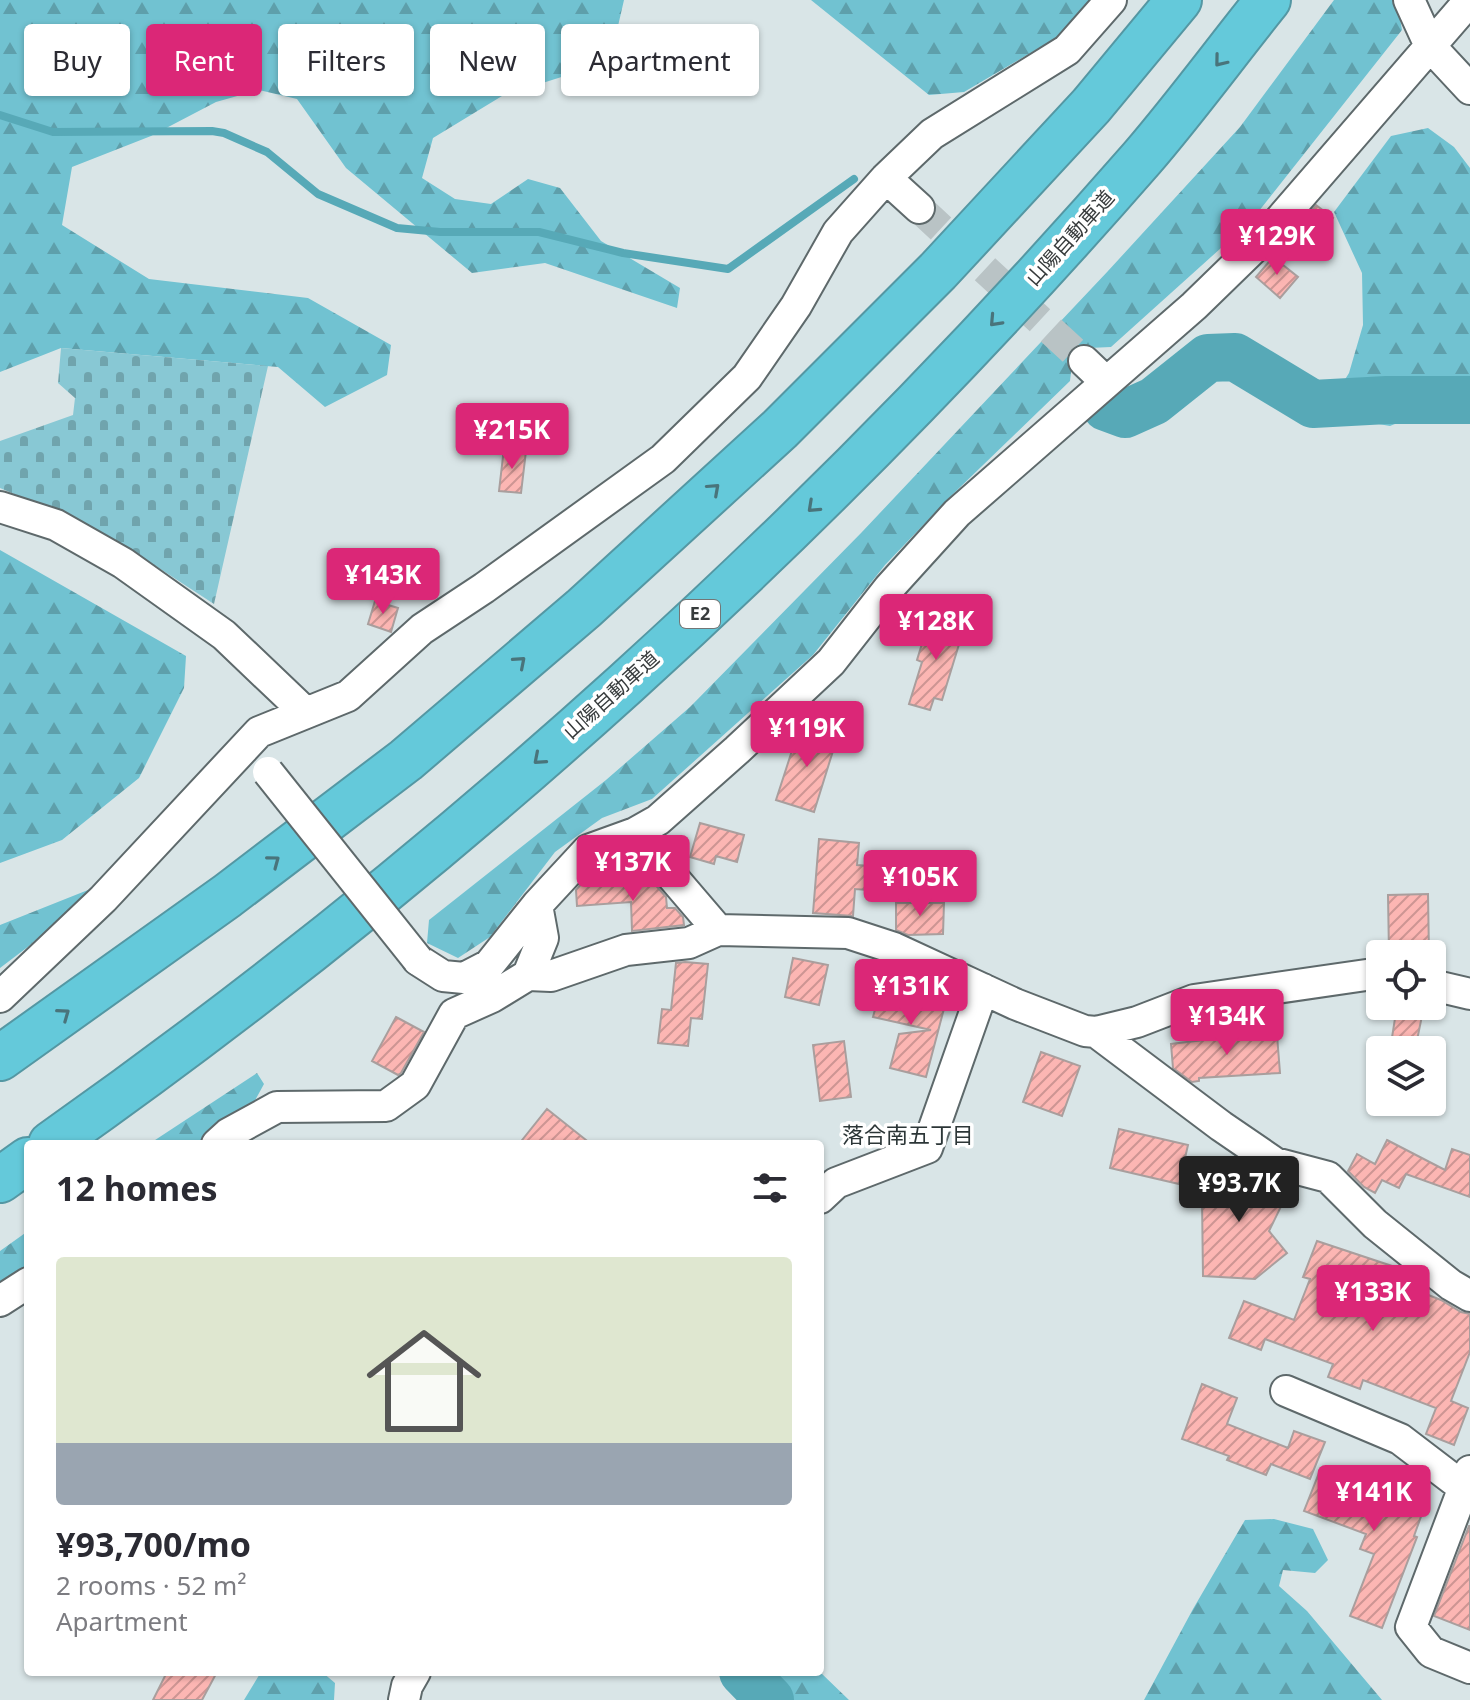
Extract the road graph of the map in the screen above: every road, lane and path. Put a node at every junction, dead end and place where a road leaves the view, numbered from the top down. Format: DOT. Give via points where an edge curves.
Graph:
graph roads {
  1 [pos="1111,0"];
  2 [pos="1179,0"];
  3 [pos="1268,0"];
  4 [pos="1409,0"];
  5 [pos="1446,0"];
  6 [pos="1470,0"];
  7 [pos="1430,46"];
  8 [pos="1470,89"];
  9 [pos="886,178"];
  10 [pos="919,208"];
  11 [pos="1084,361"];
  12 [pos="1106,382"];
  13 [pos="0,507"];
  14 [pos="306,713"];
  15 [pos="259,732"];
  16 [pos="635,833"];
  17 [pos="537,905"];
  18 [pos="718,930"];
  19 [pos="528,975"];
  20 [pos="1366,975"];
  21 [pos="1446,988"];
  22 [pos="983,989"];
  23 [pos="1470,994"];
  24 [pos="0,997"];
  25 [pos="1096,1032"];
  26 [pos="0,1058"];
  27 [pos="57,1140"];
  28 [pos="221,1140"];
  29 [pos="24,1163"];
  30 [pos="0,1180"];
  31 [pos="824,1194"];
  32 [pos="24,1286"];
  33 [pos="1470,1296"];
  34 [pos="0,1301"];
  35 [pos="1286,1391"];
  36 [pos="1468,1483"];
  37 [pos="1470,1668"];
  38 [pos="413,1676"];
  39 [pos="404,1700"];
  1 -- 9 [label="street" via="1067,50 932,134"];
  26 -- 2 [label="highway, one-way" via="406,760 584,608 780,429 938,271 1091,106"];
  3 -- 27 [label="highway, 山陽自動車道 / E2, one-way" via="1145,155 991,326 827,494 654,657 470,820 296,961"];
  4 -- 7 [label="street"];
  5 -- 7 [label="street"];
  6 -- 7 [label="street"];
  7 -- 8 [label="street"];
  7 -- 12 [label="street" via="1265,237"];
  9 -- 10 [label="street"];
  9 -- 14 [label="street" via="838,232 747,377 663,459 422,629 348,696"];
  11 -- 12 [label="street"];
  12 -- 16 [label="street" via="957,513 831,662 658,820"];
  13 -- 14 [label="street" via="56,525 123,563 224,635"];
  14 -- 15 [label="street"];
  15 -- 17 [label="street, bridge" via="268,772 418,960 443,976 464,978 489,965"];
  15 -- 24 [label="street" via="103,899"];
  16 -- 17 [label="street" via="588,850"];
  16 -- 18 [label="street"];
  17 -- 19 [label="street" via="543,938"];
  18 -- 19 [label="street" via="689,943 626,950 551,976"];
  18 -- 22 [label="street" via="848,933"];
  19 -- 28 [label="street" via="454,1014 415,1085 386,1106 277,1107"];
  20 -- 25 [label="street" via="1194,1000"];
  21 -- 23 [label="street"];
  22 -- 25 [label="street"];
  22 -- 31 [label="street" via="927,1148 836,1183"];
  25 -- 33 [label="street" via="1275,1163 1328,1177 1375,1224"];
  29 -- 30 [label="highway"];
  32 -- 34 [label="street"];
  35 -- 36 [label="street" via="1400,1439"];
  36 -- 37 [label="street" via="1411,1627 1431,1652"];
  38 -- 39 [label="street"];
}
